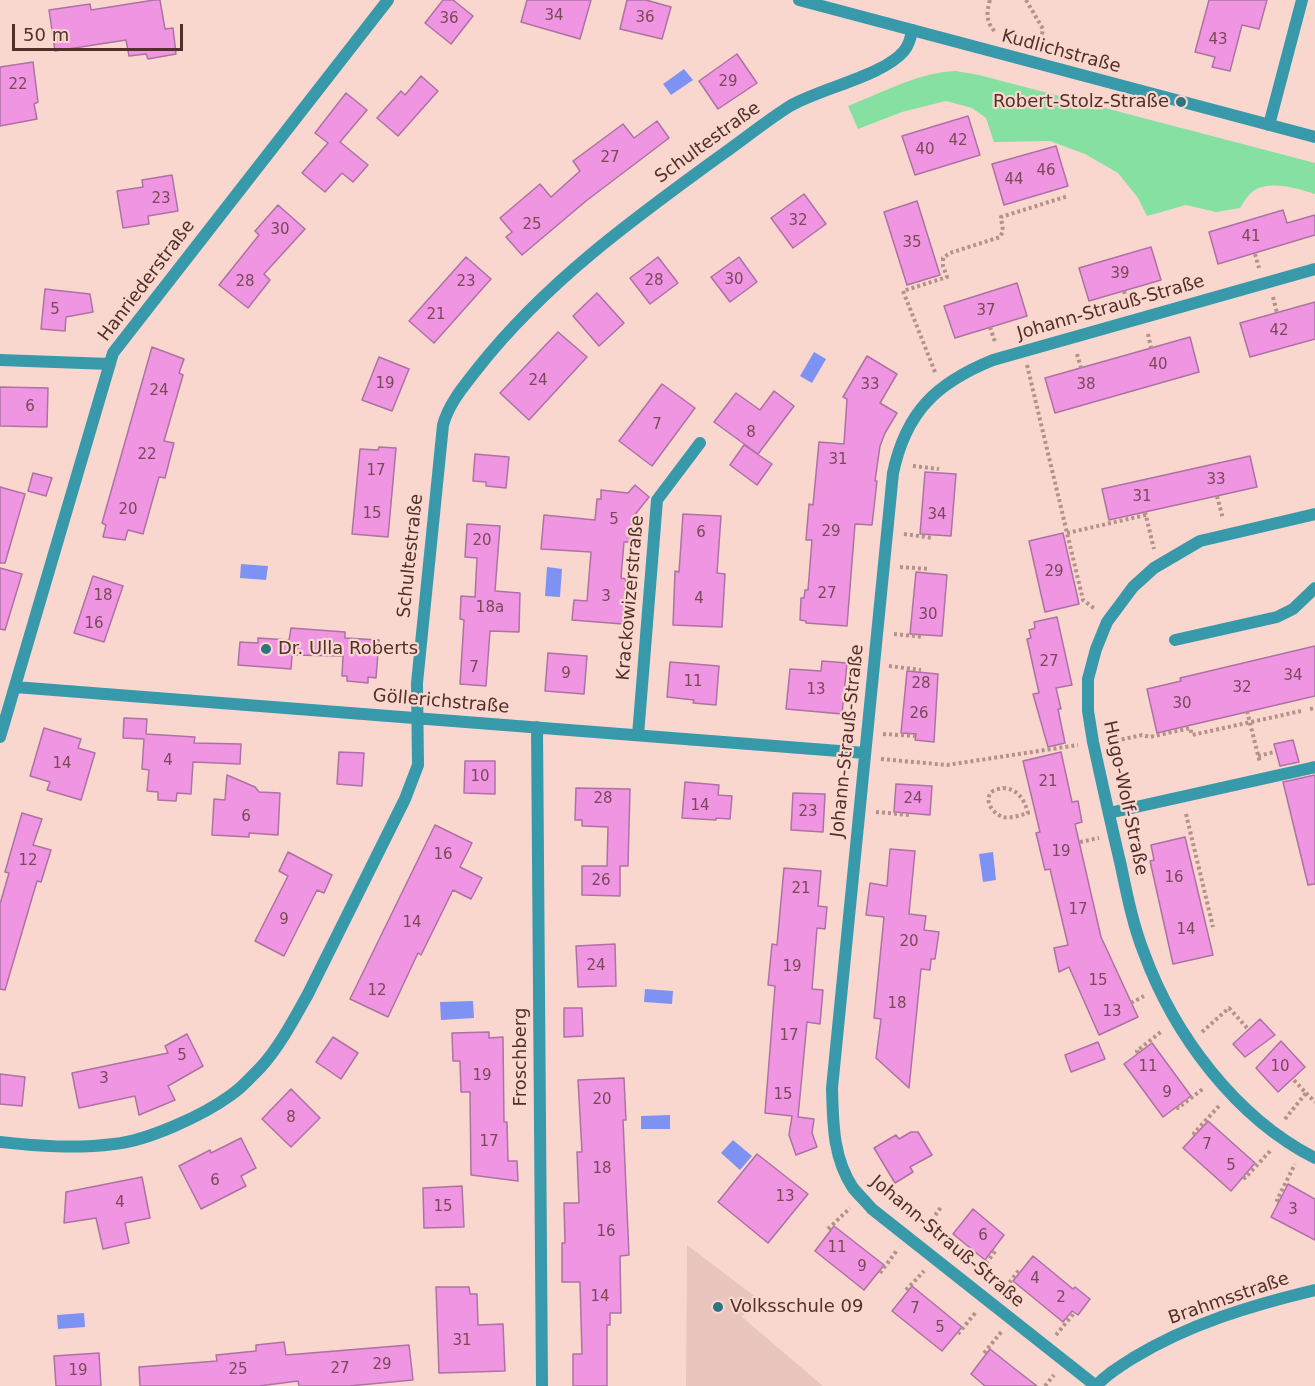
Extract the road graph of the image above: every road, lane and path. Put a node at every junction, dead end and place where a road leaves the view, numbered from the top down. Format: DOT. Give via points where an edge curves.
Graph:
graph roads {
  1 [pos="388,0"];
  2 [pos="799,0"];
  3 [pos="990,0"];
  4 [pos="1026,0"];
  5 [pos="1302,0"];
  6 [pos="912,30"];
  7 [pos="996,33"];
  8 [pos="1040,45"];
  9 [pos="1269,125"];
  10 [pos="1315,137"];
  11 [pos="1068,196"];
  12 [pos="1255,254"];
  13 [pos="1315,269"];
  14 [pos="1260,272"];
  15 [pos="1124,291"];
  16 [pos="1274,300"];
  17 [pos="1129,308"];
  18 [pos="1277,313"];
  19 [pos="990,327"];
  20 [pos="1148,336"];
  21 [pos="996,345"];
  22 [pos="1152,348"];
  23 [pos="1078,356"];
  24 [pos="0,360"];
  25 [pos="110,364"];
  26 [pos="1027,364"];
  27 [pos="1081,368"];
  28 [pos="935,373"];
  29 [pos="700,443"];
  30 [pos="914,466"];
  31 [pos="939,469"];
  32 [pos="1217,496"];
  33 [pos="1221,513"];
  34 [pos="1315,514"];
  35 [pos="1067,533"];
  36 [pos="905,535"];
  37 [pos="933,538"];
  38 [pos="1154,547"];
  39 [pos="908,567"];
  40 [pos="930,569"];
  41 [pos="1315,588"];
  42 [pos="1099,610"];
  43 [pos="896,634"];
  44 [pos="924,637"];
  45 [pos="1175,640"];
  46 [pos="886,666"];
  47 [pos="921,670"];
  48 [pos="15,687"];
  49 [pos="1315,708"];
  50 [pos="1310,709"];
  51 [pos="1247,711"];
  52 [pos="1301,711"];
  53 [pos="418,718"];
  54 [pos="1250,722"];
  55 [pos="537,727"];
  56 [pos="888,734"];
  57 [pos="638,735"];
  58 [pos="915,736"];
  59 [pos="0,737"];
  60 [pos="1108,742"];
  61 [pos="1079,744"];
  62 [pos="1274,752"];
  63 [pos="865,753"];
  64 [pos="1258,756"];
  65 [pos="877,758"];
  66 [pos="1315,767"];
  67 [pos="1263,779"];
  68 [pos="1181,797"];
  69 [pos="872,811"];
  70 [pos="1109,813"];
  71 [pos="909,815"];
  72 [pos="1005,818"];
  73 [pos="1100,838"];
  74 [pos="1080,842"];
  75 [pos="1213,927"];
  76 [pos="1147,995"];
  77 [pos="1131,1003"];
  78 [pos="1249,1030"];
  79 [pos="1158,1034"];
  80 [pos="1199,1034"];
  81 [pos="1139,1053"];
  82 [pos="1292,1078"];
  83 [pos="1207,1086"];
  84 [pos="1305,1093"];
  85 [pos="1315,1102"];
  86 [pos="1221,1103"];
  87 [pos="1177,1106"];
  88 [pos="1281,1124"];
  89 [pos="1195,1135"];
  90 [pos="0,1142"];
  91 [pos="1272,1148"];
  92 [pos="1315,1158"];
  93 [pos="1296,1163"];
  94 [pos="1243,1176"];
  95 [pos="1279,1201"];
  96 [pos="941,1207"];
  97 [pos="850,1209"];
  98 [pos="928,1226"];
  99 [pos="828,1229"];
  100 [pos="996,1250"];
  101 [pos="893,1255"];
  102 [pos="1020,1269"];
  103 [pos="923,1271"];
  104 [pos="880,1273"];
  105 [pos="978,1273"];
  106 [pos="1006,1287"];
  107 [pos="906,1290"];
  108 [pos="1315,1290"];
  109 [pos="1075,1312"];
  110 [pos="972,1316"];
  111 [pos="1001,1333"];
  112 [pos="958,1334"];
  113 [pos="1056,1335"];
  114 [pos="984,1353"];
  115 [pos="1056,1373"];
  116 [pos="542,1386"];
  117 [pos="1045,1386"];
  118 [pos="1096,1386"];
  1 -- 25 [label="street, Hanriederstraße" via="113,353"];
  2 -- 6 [label="street, Kudlichstraße"];
  3 -- 7 [label="path" via="988,22"];
  4 -- 8 [label="path" via="1043,29"];
  5 -- 9 [label="street"];
  6 -- 9 [label="street, Kudlichstraße"];
  6 -- 53 [label="street, Schultestraße" via="905,50 893,59 865,75 804,98 778,114 584,260 502,338 458,395 446,412 443,426 417,683"];
  9 -- 10 [label="street, Kudlichstraße"];
  11 -- 28 [label="path" via="1001,217 1003,231 999,237 944,258 947,277 903,291"];
  12 -- 14 [label="path"];
  13 -- 63 [label="street, Johann-Strauß-Straße" via="993,360 951,380 925,402 906,430 893,473"];
  15 -- 17 [label="path"];
  16 -- 18 [label="path"];
  19 -- 21 [label="path"];
  20 -- 22 [label="path"];
  23 -- 27 [label="path"];
  24 -- 25 [label="street"];
  25 -- 48 [label="street, Hanriederstraße"];
  26 -- 35 [label="path"];
  29 -- 57 [label="street, Krackowizerstraße" via="657,500"];
  30 -- 31 [label="path"];
  32 -- 33 [label="path"];
  34 -- 70 [label="street, Hugo-Wolf-Straße" via="1200,541 1154,568 1120,603 1095,649 1088,679 1088,711"];
  35 -- 38 [label="path" via="1146,514"];
  35 -- 42 [label="path" via="1083,600"];
  36 -- 37 [label="path"];
  39 -- 40 [label="path"];
  41 -- 45 [label="street" via="1293,609 1277,617"];
  43 -- 44 [label="path"];
  46 -- 47 [label="path"];
  48 -- 53 [label="street, Göllerichstraße"];
  48 -- 59 [label="street, Hanriederstraße"];
  49 -- 50 [label="path"];
  51 -- 54 [label="path"];
  52 -- 54 [label="path"];
  53 -- 55 [label="street, Göllerichstraße"];
  53 -- 90 [label="street, Schultestraße" via="418,765 405,799 308,994 262,1065 232,1095 154,1134 117,1144 75,1147"];
  54 -- 60 [label="path" via="1192,735 1190,727"];
  54 -- 64 [label="path"];
  55 -- 57 [label="street, Göllerichstraße"];
  55 -- 116 [label="street, Froschberg"];
  56 -- 58 [label="path"];
  57 -- 63 [label="street, Göllerichstraße"];
  61 -- 65 [label="path" via="946,765"];
  62 -- 64 [label="path"];
  63 -- 118 [label="street, Johann-Strauß-Straße" via="832,1088 835,1145 841,1167 872,1209"];
  64 -- 67 [label="path"];
  66 -- 67 [label="street"];
  67 -- 68 [label="street"];
  68 -- 70 [label="street"];
  68 -- 75 [label="path"];
  69 -- 71 [label="path"];
  70 -- 92 [label="street, Hugo-Wolf-Straße" via="1137,934 1169,1008 1200,1055 1260,1122"];
  72 -- 72 [label="path" via="1028,813 1022,797 1010,788 992,791 988,802 995,813"];
  73 -- 74 [label="path"];
  76 -- 77 [label="path"];
  78 -- 80 [label="path" via="1229,1008"];
  79 -- 81 [label="path"];
  82 -- 84 [label="path"];
  83 -- 87 [label="path"];
  84 -- 85 [label="path"];
  84 -- 88 [label="path"];
  86 -- 89 [label="path"];
  91 -- 94 [label="path"];
  93 -- 95 [label="path"];
  96 -- 98 [label="path"];
  97 -- 99 [label="path"];
  100 -- 105 [label="path"];
  101 -- 104 [label="path"];
  102 -- 106 [label="path"];
  103 -- 107 [label="path"];
  108 -- 118 [label="street, Brahmsstraße" via="1200,1324 1152,1346"];
  109 -- 113 [label="path"];
  110 -- 112 [label="path"];
  111 -- 114 [label="path"];
  115 -- 117 [label="path"];
}
